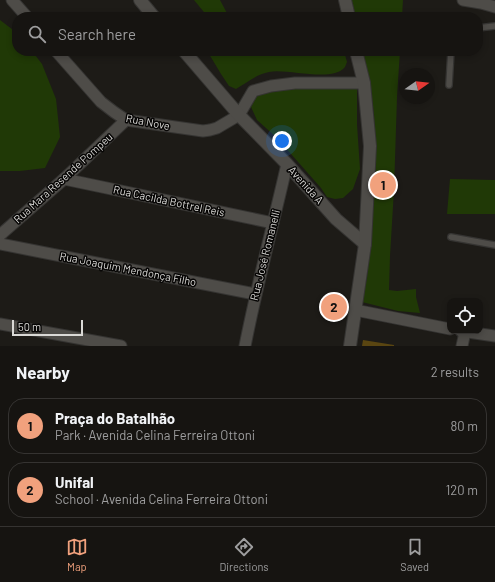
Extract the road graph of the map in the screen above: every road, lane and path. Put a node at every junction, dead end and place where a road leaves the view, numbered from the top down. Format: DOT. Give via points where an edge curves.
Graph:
graph roads {
  1 [pos="12,0"];
  2 [pos="140,0"];
  3 [pos="345,0"];
  4 [pos="463,0"];
  5 [pos="481,2"];
  6 [pos="495,7"];
  7 [pos="23,12"];
  8 [pos="150,12"];
  9 [pos="348,12"];
  10 [pos="495,26"];
  11 [pos="483,27"];
  12 [pos="60,56"];
  13 [pos="188,56"];
  14 [pos="357,56"];
  15 [pos="451,56"];
  16 [pos="364,83"];
  17 [pos="449,85"];
  18 [pos="240,115"];
  19 [pos="126,120"];
  20 [pos="287,164"];
  21 [pos="64,179"];
  22 [pos="273,223"];
  23 [pos="0,235"];
  24 [pos="451,237"];
  25 [pos="0,244"];
  26 [pos="365,244"];
  27 [pos="495,245"];
  28 [pos="255,294"];
  29 [pos="355,310"];
  30 [pos="0,324"];
  31 [pos="447,328"];
  32 [pos="463,334"];
  33 [pos="482,334"];
  34 [pos="495,336"];
  35 [pos="121,346"];
  36 [pos="245,346"];
  37 [pos="350,346"];
  38 [pos="462,346"];
  1 -- 7 [label="street"];
  2 -- 8 [label="street"];
  3 -- 9 [label="street"];
  4 -- 5 [label="street"];
  5 -- 6 [label="street"];
  10 -- 11 [label="lane"];
  12 -- 19 [label="street, Rua Nove" via="101,102"];
  13 -- 18 [label="street, Avenida A"];
  14 -- 16 [label="street"];
  15 -- 17 [label="lane"];
  16 -- 18 [label="street" via="295,83 271,86 253,91"];
  16 -- 26 [label="street" via="370,146"];
  18 -- 19 [label="street, Rua Nove" via="217,128 203,131"];
  18 -- 20 [label="street, Avenida A"];
  19 -- 21 [label="street, Rua Mara Resende Pompeu"];
  20 -- 22 [label="street, Rua José Romanelli"];
  20 -- 26 [label="street, Avenida A" via="336,219"];
  21 -- 22 [label="street, Rua Cacilda Bottrel Reis"];
  21 -- 23 [label="street, Rua Mara Resende Pompeu"];
  22 -- 28 [label="street, Rua José Romanelli"];
  24 -- 27 [label="lane"];
  25 -- 28 [label="street, Rua Joaquim Mendonça Filho"];
  26 -- 29 [label="street"];
  28 -- 36 [label="street, Rua José Romanelli"];
  29 -- 31 [label="street"];
  29 -- 37 [label="street"];
  30 -- 35 [label="street"];
  32 -- 38 [label="street"];
  33 -- 34 [label="street"];
}
